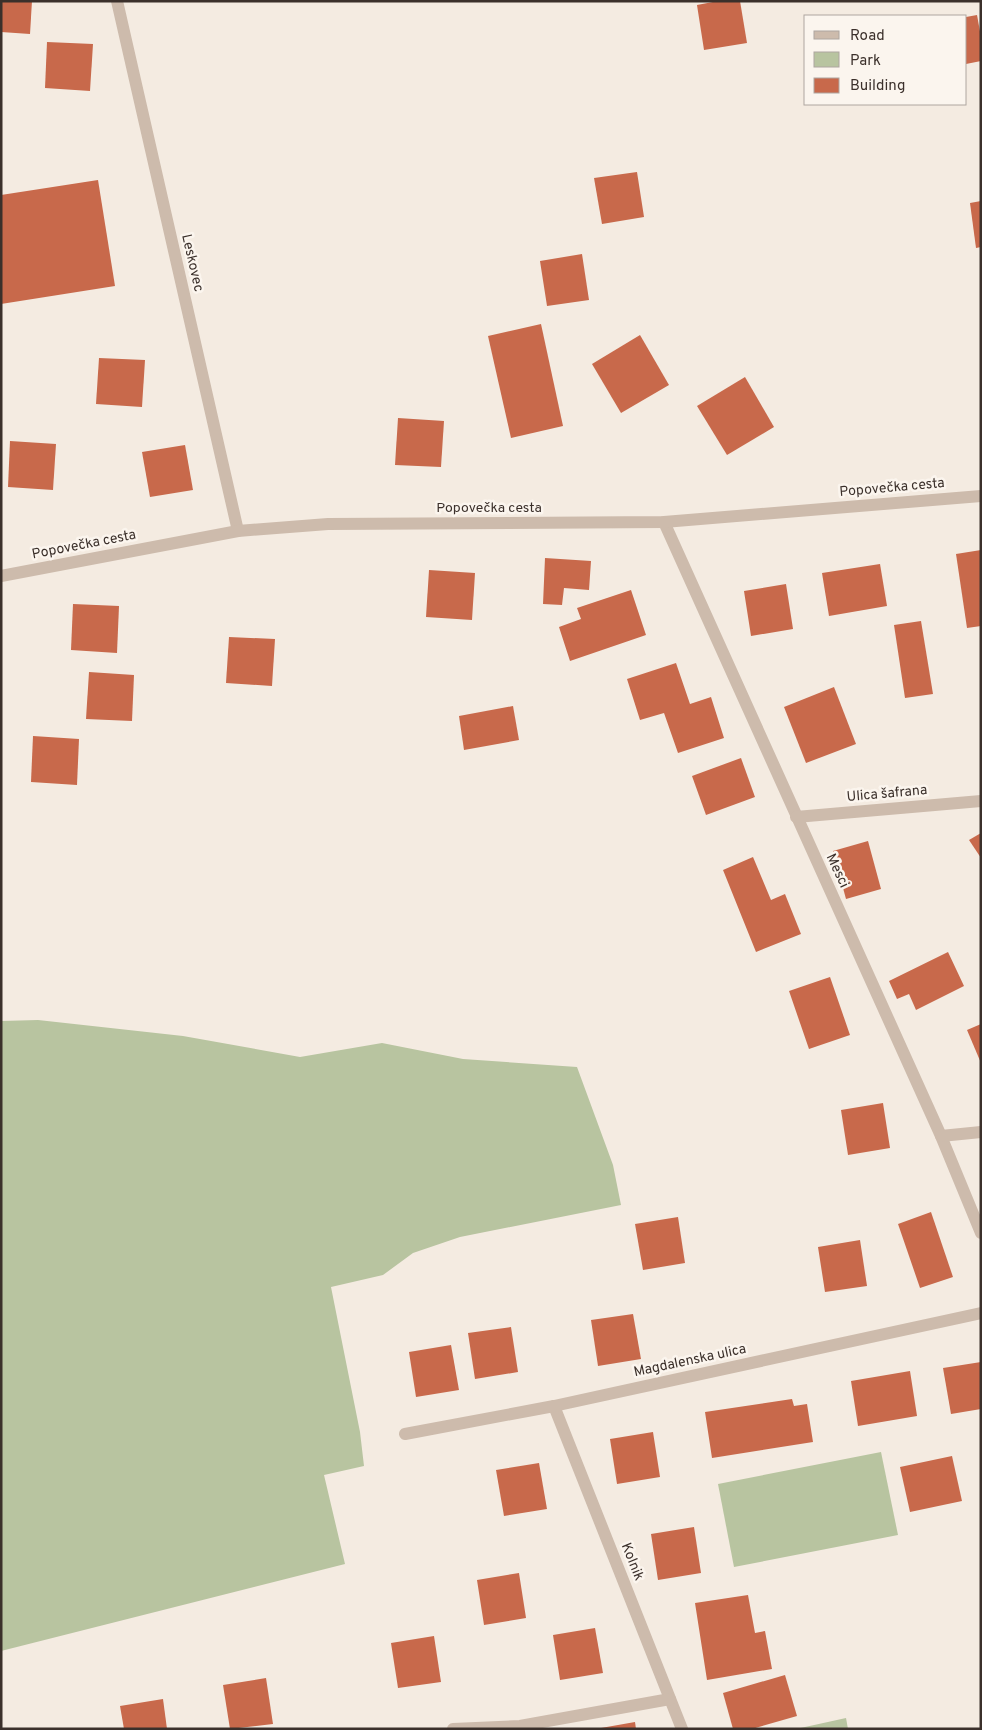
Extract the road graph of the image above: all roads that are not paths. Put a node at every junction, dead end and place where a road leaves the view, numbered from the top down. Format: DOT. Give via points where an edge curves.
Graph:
graph roads {
  1 [pos="117,1"];
  2 [pos="981,496"];
  3 [pos="664,522"];
  4 [pos="238,531"];
  5 [pos="1,576"];
  6 [pos="981,801"];
  7 [pos="796,817"];
  8 [pos="981,1132"];
  9 [pos="941,1136"];
  10 [pos="981,1233"];
  11 [pos="981,1313"];
  12 [pos="554,1406"];
  13 [pos="405,1434"];
  14 [pos="670,1699"];
  15 [pos="453,1729"];
  16 [pos="682,1729"];
  1 -- 4 [label="street, Leskovec"];
  2 -- 3 [label="street, Popovečka cesta"];
  3 -- 4 [label="street, Popovečka cesta" via="328,524"];
  3 -- 7 [label="street, Mesci"];
  4 -- 5 [label="street, Popovečka cesta"];
  6 -- 7 [label="street, Ulica šafrana"];
  7 -- 9 [label="street, Mesci"];
  8 -- 9 [label="street"];
  9 -- 10 [label="street, Mesci"];
  11 -- 12 [label="street, Magdalenska ulica"];
  12 -- 13 [label="street, Magdalenska ulica"];
  12 -- 14 [label="street, Kolnik"];
  14 -- 15 [label="street" via="520,1726"];
  14 -- 16 [label="street, Kolnik"];
}
